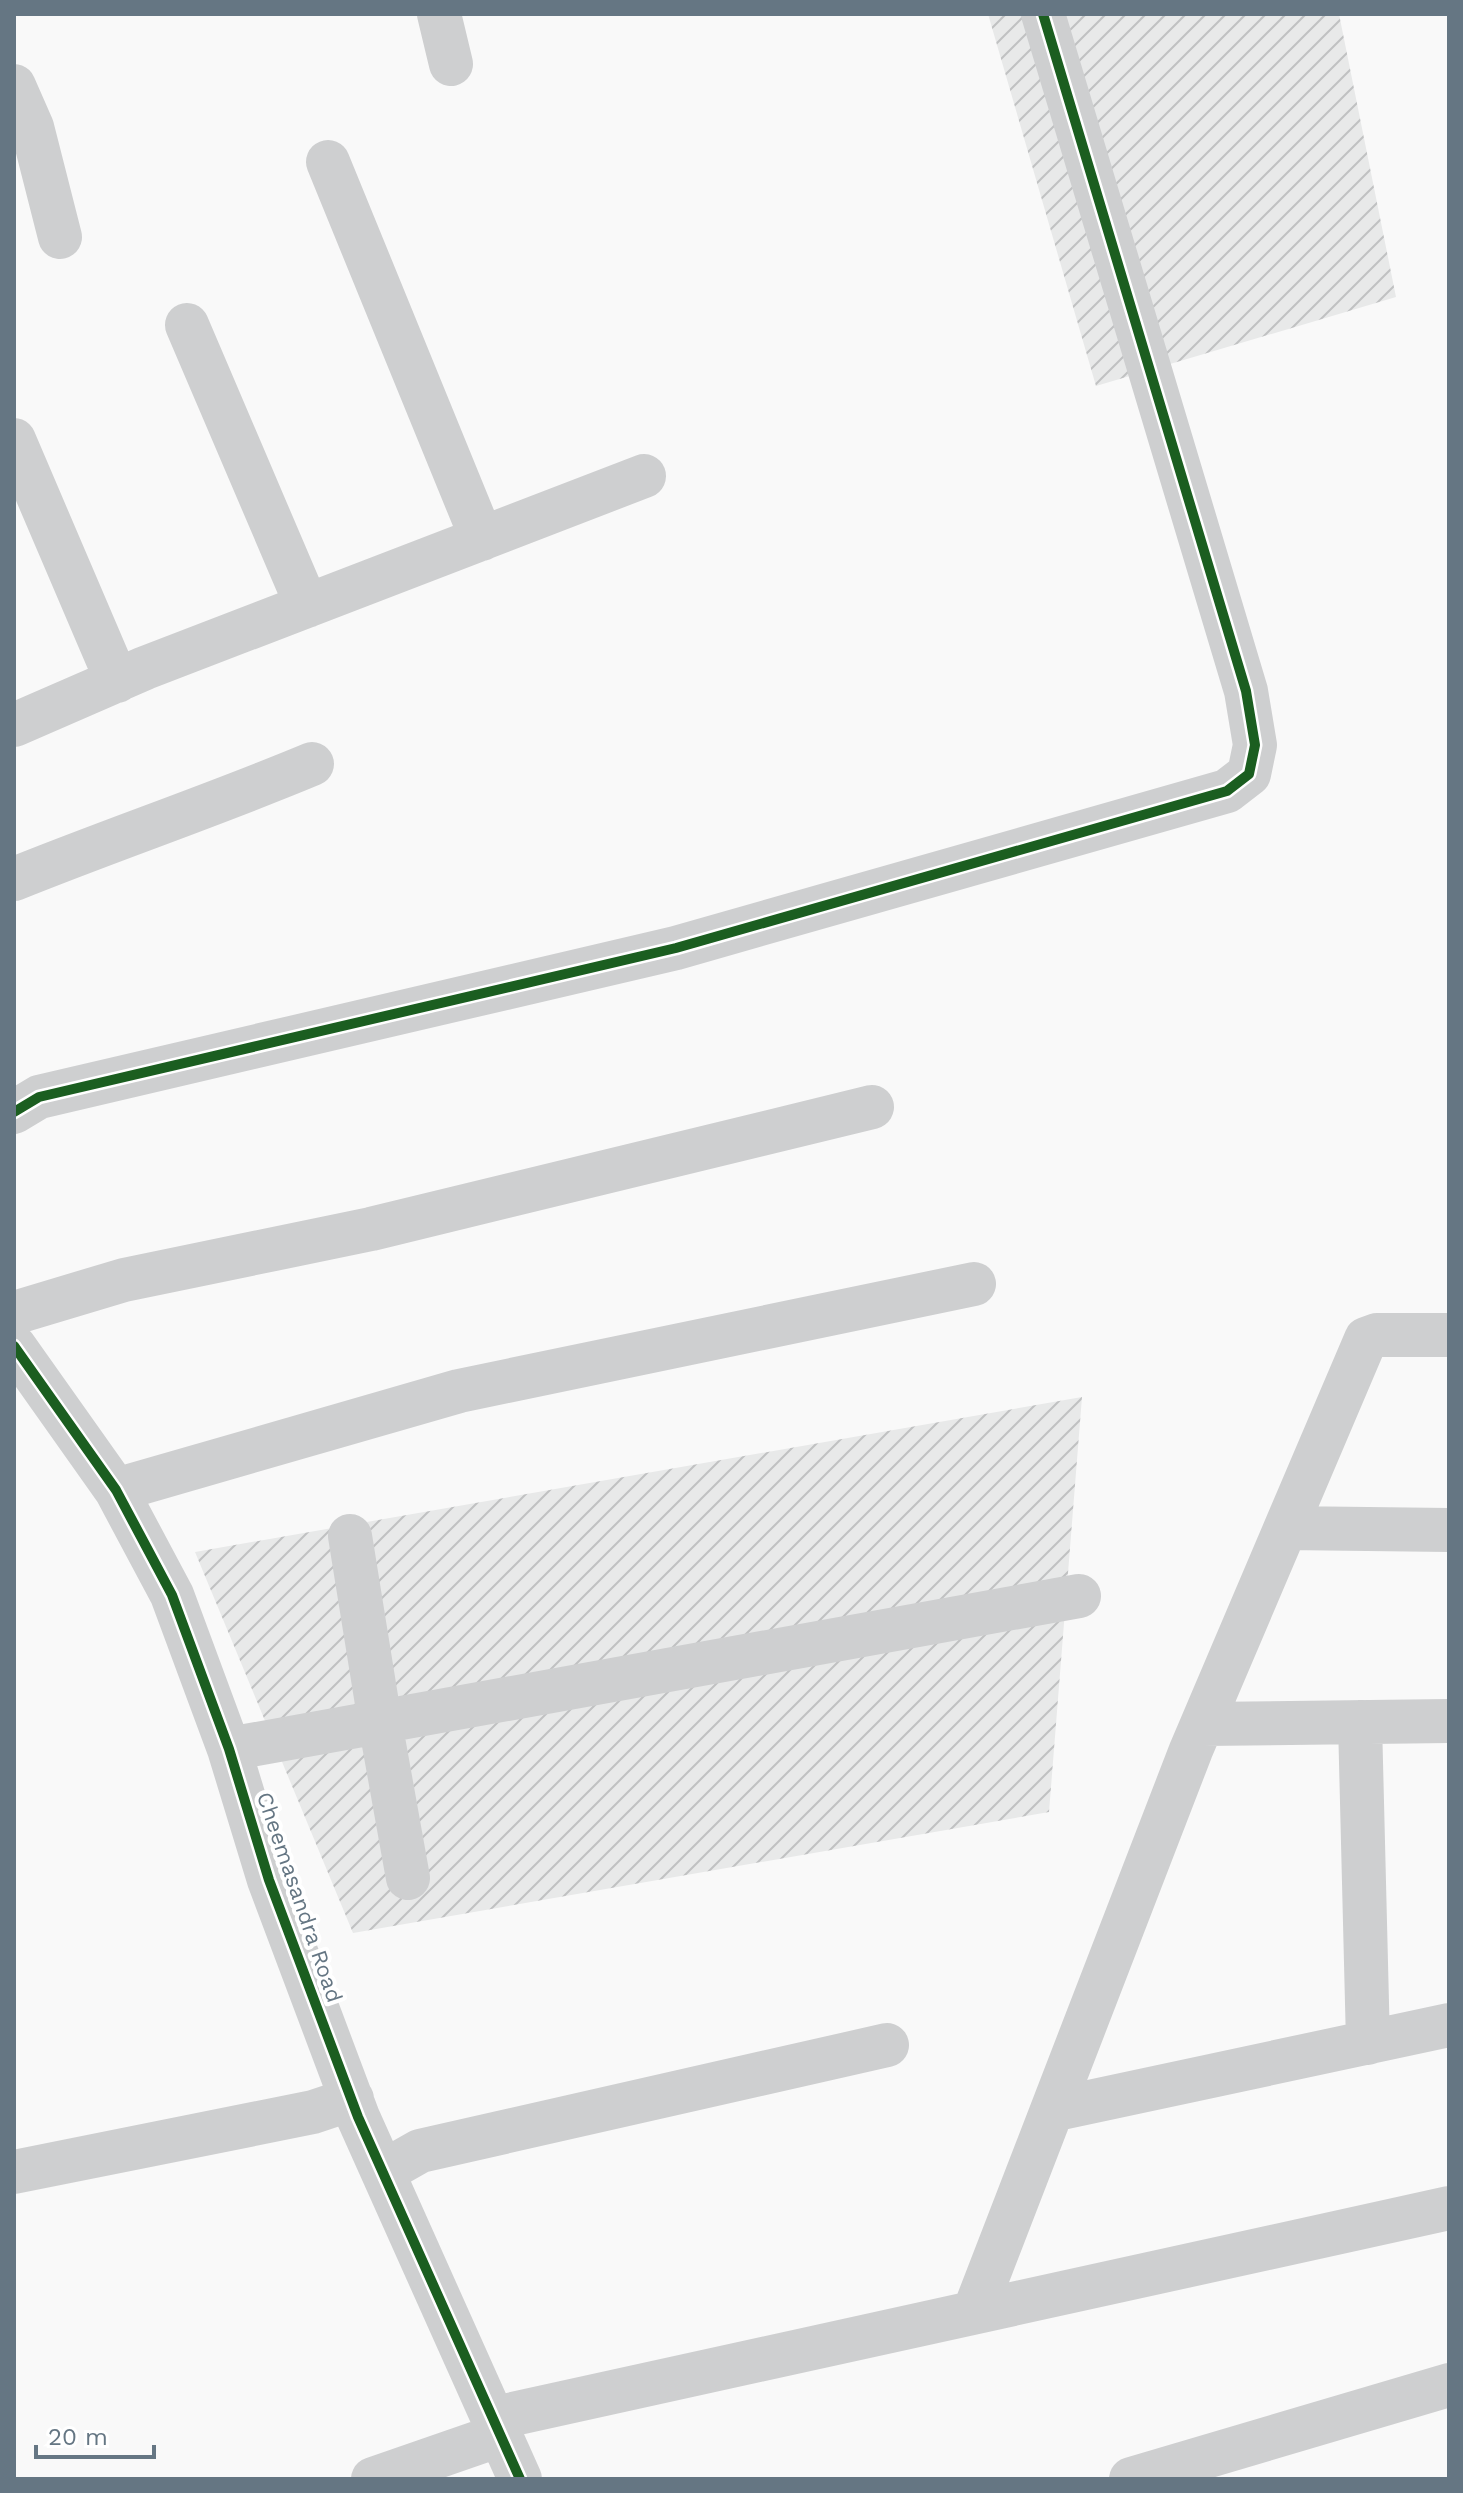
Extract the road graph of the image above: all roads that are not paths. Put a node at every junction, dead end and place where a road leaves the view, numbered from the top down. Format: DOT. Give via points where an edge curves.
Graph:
graph roads {
  1 [pos="439,14"];
  2 [pos="1043,14"];
  3 [pos="451,64"];
  4 [pos="14,86"];
  5 [pos="328,162"];
  6 [pos="60,237"];
  7 [pos="187,325"];
  8 [pos="14,440"];
  9 [pos="644,476"];
  10 [pos="482,539"];
  11 [pos="307,606"];
  12 [pos="117,681"];
  13 [pos="14,725"];
  14 [pos="312,764"];
  15 [pos="14,879"];
  16 [pos="872,1107"];
  17 [pos="14,1112"];
  18 [pos="974,1284"];
  19 [pos="14,1313"];
  20 [pos="1449,1335"];
  21 [pos="14,1346"];
  22 [pos="116,1490"];
  23 [pos="1286,1528"];
  24 [pos="1449,1530"];
  25 [pos="350,1536"];
  26 [pos="1079,1596"];
  27 [pos="1449,1721"];
  28 [pos="380,1722"];
  29 [pos="1360,1722"];
  30 [pos="1203,1724"];
  31 [pos="229,1749"];
  32 [pos="408,1878"];
  33 [pos="1449,2025"];
  34 [pos="1368,2043"];
  35 [pos="887,2045"];
  36 [pos="352,2099"];
  37 [pos="1052,2110"];
  38 [pos="14,2172"];
  39 [pos="383,2172"];
  40 [pos="1449,2208"];
  41 [pos="974,2312"];
  42 [pos="1449,2385"];
  43 [pos="497,2426"];
  44 [pos="373,2479"];
  45 [pos="520,2479"];
  46 [pos="1131,2479"];
  1 -- 3 [label="street"];
  2 -- 17 [label="street" via="1246,691 1255,745 1249,774 1227,791 676,948 39,1097"];
  4 -- 6 [label="street" via="32,127"];
  5 -- 10 [label="street"];
  7 -- 11 [label="street"];
  8 -- 12 [label="street"];
  9 -- 10 [label="street"];
  10 -- 11 [label="street"];
  11 -- 12 [label="street"];
  12 -- 13 [label="street"];
  14 -- 15 [label="street"];
  16 -- 19 [label="street" via="371,1229 124,1280"];
  18 -- 22 [label="street" via="459,1391"];
  20 -- 23 [label="street" via="1366,1339"];
  21 -- 22 [label="street, Cheemasandra Road"];
  22 -- 31 [label="street, Cheemasandra Road" via="172,1595"];
  23 -- 24 [label="street"];
  23 -- 30 [label="street"];
  25 -- 28 [label="street"];
  26 -- 28 [label="street"];
  27 -- 29 [label="street"];
  28 -- 31 [label="street"];
  28 -- 32 [label="street"];
  29 -- 30 [label="street"];
  29 -- 34 [label="street"];
  30 -- 37 [label="street"];
  31 -- 36 [label="street, Cheemasandra Road" via="269,1880"];
  33 -- 34 [label="street"];
  34 -- 37 [label="street"];
  35 -- 39 [label="street" via="420,2151"];
  36 -- 38 [label="street" via="313,2112"];
  36 -- 39 [label="street, Cheemasandra Road"];
  37 -- 41 [label="street"];
  39 -- 43 [label="street, Cheemasandra Road"];
  40 -- 41 [label="street"];
  41 -- 43 [label="street"];
  42 -- 46 [label="street"];
  43 -- 44 [label="street"];
  43 -- 45 [label="street, Cheemasandra Road"];
}
